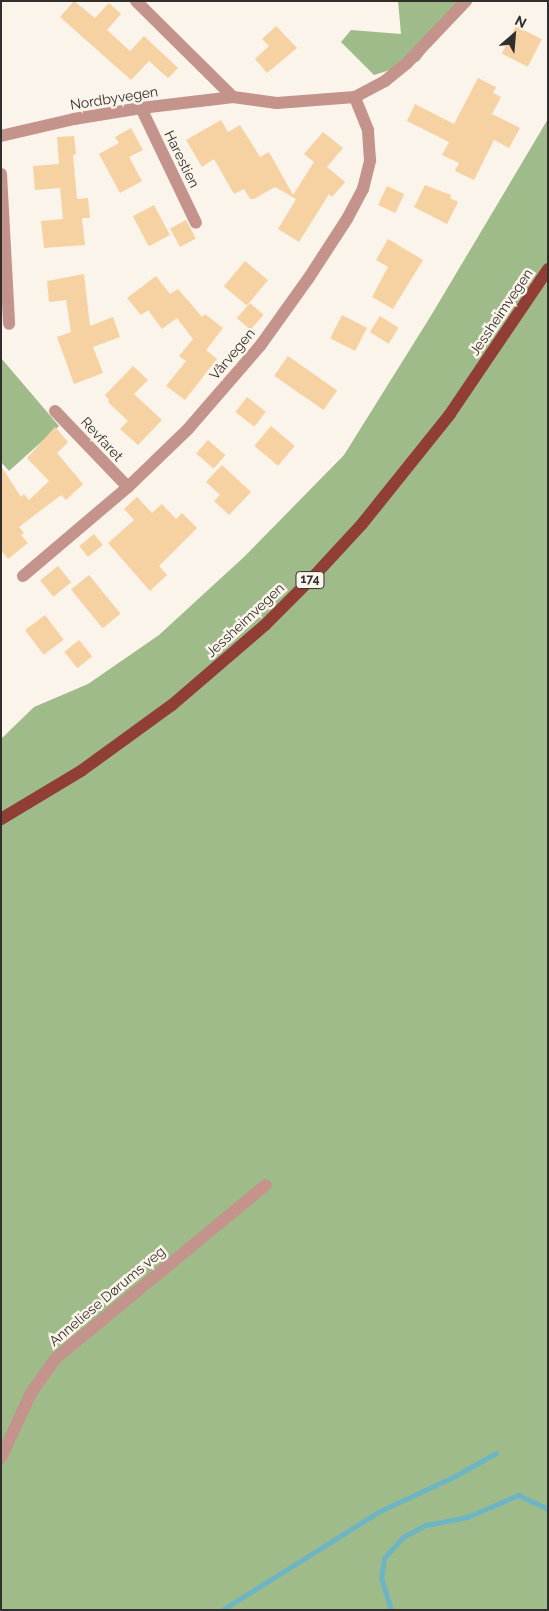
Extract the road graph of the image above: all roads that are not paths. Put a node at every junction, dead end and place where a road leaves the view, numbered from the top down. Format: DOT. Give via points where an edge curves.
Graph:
graph roads {
  1 [pos="136,1"];
  2 [pos="466,1"];
  3 [pos="233,97"];
  4 [pos="355,97"];
  5 [pos="141,108"];
  6 [pos="1,136"];
  7 [pos="1,174"];
  8 [pos="196,223"];
  9 [pos="548,269"];
  10 [pos="10,324"];
  11 [pos="55,411"];
  12 [pos="128,487"];
  13 [pos="23,576"];
  14 [pos="1,819"];
  15 [pos="266,1185"];
  16 [pos="1,1458"];
  1 -- 3 [label="street"];
  2 -- 4 [label="street, Nordbyvegen" via="407,62 385,81"];
  3 -- 4 [label="street, Nordbyvegen" via="278,103"];
  3 -- 5 [label="street, Nordbyvegen"];
  4 -- 12 [label="street, Vårvegen" via="368,130 370,160 363,189 347,219 260,346 188,429"];
  5 -- 6 [label="street, Nordbyvegen"];
  5 -- 8 [label="street, Harestien"];
  7 -- 10 [label="street"];
  9 -- 14 [label="main road, Jessheimvegen / 174" via="450,414 362,524 315,575 264,625 172,705 81,771"];
  11 -- 12 [label="street, Revfaret"];
  12 -- 13 [label="street, Vårvegen"];
  15 -- 16 [label="street, Anneliese Dørums veg" via="56,1358 31,1393"];
}
